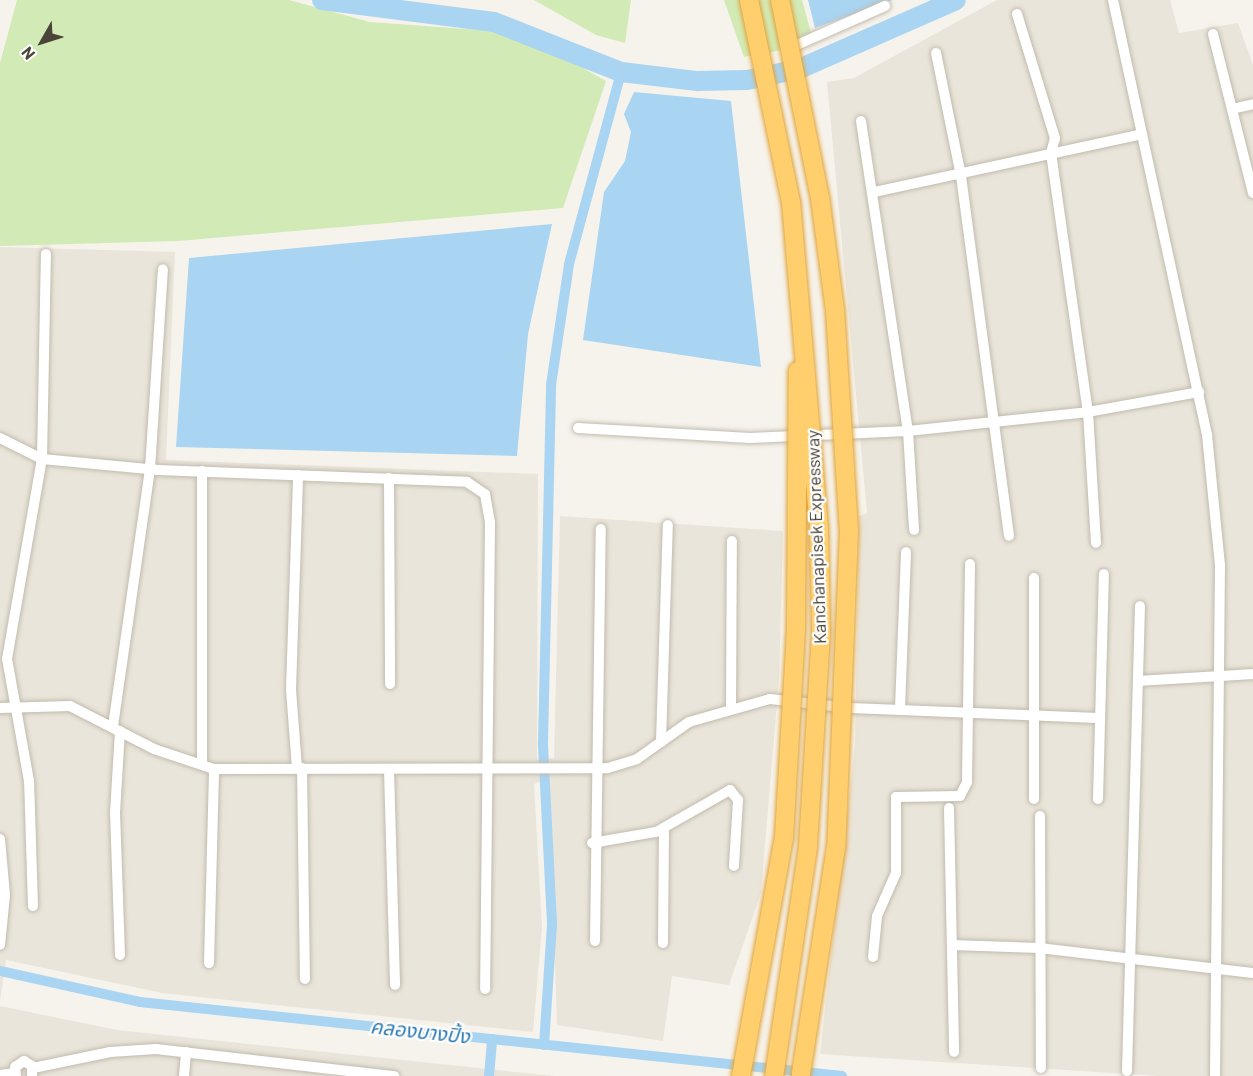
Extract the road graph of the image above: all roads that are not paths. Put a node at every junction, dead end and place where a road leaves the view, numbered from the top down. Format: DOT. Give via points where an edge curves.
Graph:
graph roads {
  1 [pos="749,0"];
  2 [pos="780,0"];
  3 [pos="1113,0"];
  4 [pos="885,6"];
  5 [pos="1017,14"];
  6 [pos="1213,34"];
  7 [pos="790,48"];
  8 [pos="936,53"];
  9 [pos="1253,104"];
  10 [pos="1232,109"];
  11 [pos="861,121"];
  12 [pos="1142,134"];
  13 [pos="1051,153"];
  14 [pos="961,176"];
  15 [pos="874,192"];
  16 [pos="1253,193"];
  17 [pos="46,254"];
  18 [pos="163,269"];
  19 [pos="804,314"];
  20 [pos="1199,392"];
  21 [pos="1088,412"];
  22 [pos="997,423"];
  23 [pos="578,428"];
  24 [pos="908,431"];
  25 [pos="0,438"];
  26 [pos="42,459"];
  27 [pos="150,469"];
  28 [pos="202,471"];
  29 [pos="298,475"];
  30 [pos="388,478"];
  31 [pos="668,525"];
  32 [pos="601,529"];
  33 [pos="914,530"];
  34 [pos="1009,536"];
  35 [pos="732,541"];
  36 [pos="1096,543"];
  37 [pos="906,552"];
  38 [pos="970,564"];
  39 [pos="1104,574"];
  40 [pos="1034,578"];
  41 [pos="1140,606"];
  42 [pos="1253,674"];
  43 [pos="1220,678"];
  44 [pos="1138,681"];
  45 [pos="390,684"];
  46 [pos="15,705"];
  47 [pos="730,707"];
  48 [pos="0,708"];
  49 [pos="900,709"];
  50 [pos="967,711"];
  51 [pos="1100,718"];
  52 [pos="1035,719"];
  53 [pos="116,729"];
  54 [pos="661,742"];
  55 [pos="202,765"];
  56 [pos="300,768"];
  57 [pos="389,769"];
  58 [pos="485,769"];
  59 [pos="597,769"];
  60 [pos="214,770"];
  61 [pos="1034,799"];
  62 [pos="1098,800"];
  63 [pos="949,808"];
  64 [pos="1040,816"];
  65 [pos="664,828"];
  66 [pos="0,839"];
  67 [pos="592,843"];
  68 [pos="734,866"];
  69 [pos="33,906"];
  70 [pos="595,941"];
  71 [pos="663,943"];
  72 [pos="0,945"];
  73 [pos="952,945"];
  74 [pos="1039,948"];
  75 [pos="120,955"];
  76 [pos="873,957"];
  77 [pos="1132,959"];
  78 [pos="209,963"];
  79 [pos="1215,969"];
  80 [pos="1253,973"];
  81 [pos="305,979"];
  82 [pos="394,985"];
  83 [pos="484,989"];
  84 [pos="186,1052"];
  85 [pos="954,1052"];
  86 [pos="1041,1068"];
  87 [pos="1127,1071"];
  88 [pos="32,1072"];
  89 [pos="325,1072"];
  90 [pos="801,1074"];
  91 [pos="0,1075"];
  92 [pos="16,1075"];
  93 [pos="184,1076"];
  94 [pos="394,1076"];
  95 [pos="741,1076"];
  96 [pos="774,1076"];
  97 [pos="1215,1076"];
  1 -- 19 [label="highway, Kanchanapisek Expressway, bridge" via="791,202"];
  2 -- 7 [label="highway, Kanchanapisek Expressway, bridge"];
  3 -- 12 [label="street"];
  4 -- 7 [label="street"];
  5 -- 13 [label="street" via="1055,138"];
  6 -- 10 [label="street"];
  7 -- 90 [label="highway, Kanchanapisek Expressway, bridge" via="835,310 849,530 837,826"];
  8 -- 14 [label="street"];
  9 -- 10 [label="street"];
  10 -- 16 [label="street"];
  11 -- 15 [label="street"];
  12 -- 13 [label="street"];
  12 -- 20 [label="street"];
  13 -- 14 [label="street"];
  13 -- 21 [label="street"];
  14 -- 15 [label="street"];
  14 -- 22 [label="street"];
  15 -- 24 [label="street"];
  17 -- 26 [label="street"];
  18 -- 27 [label="street"];
  19 -- 95 [label="highway, bridge" via="796,435 796,627 784,838"];
  19 -- 96 [label="highway, Kanchanapisek Expressway, bridge" via="821,633 808,847"];
  20 -- 21 [label="street"];
  20 -- 43 [label="street" via="1220,566"];
  21 -- 22 [label="street"];
  21 -- 36 [label="street"];
  22 -- 24 [label="street"];
  22 -- 34 [label="street"];
  23 -- 24 [label="street" via="750,438"];
  24 -- 33 [label="street"];
  25 -- 26 [label="street"];
  26 -- 27 [label="street"];
  26 -- 46 [label="street" via="7,659"];
  27 -- 28 [label="street"];
  27 -- 53 [label="street"];
  28 -- 29 [label="street"];
  28 -- 55 [label="street"];
  29 -- 30 [label="street"];
  29 -- 56 [label="street" via="291,690"];
  30 -- 45 [label="street"];
  30 -- 58 [label="street" via="467,482 485,494 490,523"];
  31 -- 54 [label="street"];
  32 -- 59 [label="street"];
  35 -- 47 [label="street"];
  37 -- 49 [label="street"];
  38 -- 50 [label="street"];
  39 -- 51 [label="street"];
  40 -- 52 [label="street"];
  41 -- 44 [label="street"];
  42 -- 43 [label="street"];
  43 -- 44 [label="street"];
  43 -- 79 [label="street"];
  44 -- 77 [label="street"];
  46 -- 48 [label="street"];
  46 -- 53 [label="street" via="70,706"];
  46 -- 69 [label="street" via="32,818"];
  47 -- 49 [label="street" via="770,699"];
  47 -- 54 [label="street" via="688,722"];
  49 -- 50 [label="street"];
  50 -- 52 [label="street"];
  50 -- 76 [label="street" via="964,792 950,797 904,793 896,797 896,873 877,916"];
  51 -- 52 [label="street"];
  51 -- 62 [label="street"];
  52 -- 61 [label="street"];
  53 -- 55 [label="street"];
  53 -- 75 [label="street"];
  54 -- 59 [label="street" via="637,759"];
  55 -- 60 [label="street"];
  56 -- 57 [label="street"];
  56 -- 60 [label="street"];
  56 -- 81 [label="street"];
  57 -- 58 [label="street"];
  57 -- 82 [label="street"];
  58 -- 59 [label="street"];
  58 -- 83 [label="street"];
  59 -- 67 [label="street"];
  60 -- 78 [label="street"];
  63 -- 73 [label="street"];
  64 -- 74 [label="street"];
  65 -- 67 [label="street" via="629,840"];
  65 -- 68 [label="street" via="730,789 738,800"];
  65 -- 71 [label="street"];
  66 -- 72 [label="street" via="5,895"];
  67 -- 70 [label="street"];
  73 -- 74 [label="street"];
  73 -- 85 [label="street"];
  74 -- 77 [label="street"];
  74 -- 86 [label="street"];
  77 -- 79 [label="street"];
  77 -- 87 [label="street"];
  79 -- 80 [label="street"];
  79 -- 97 [label="street"];
  84 -- 88 [label="street" via="110,1052"];
  84 -- 89 [label="street"];
  84 -- 93 [label="street"];
  88 -- 92 [label="street" via="21,1062"];
  89 -- 94 [label="street"];
  91 -- 92 [label="street"];
}
